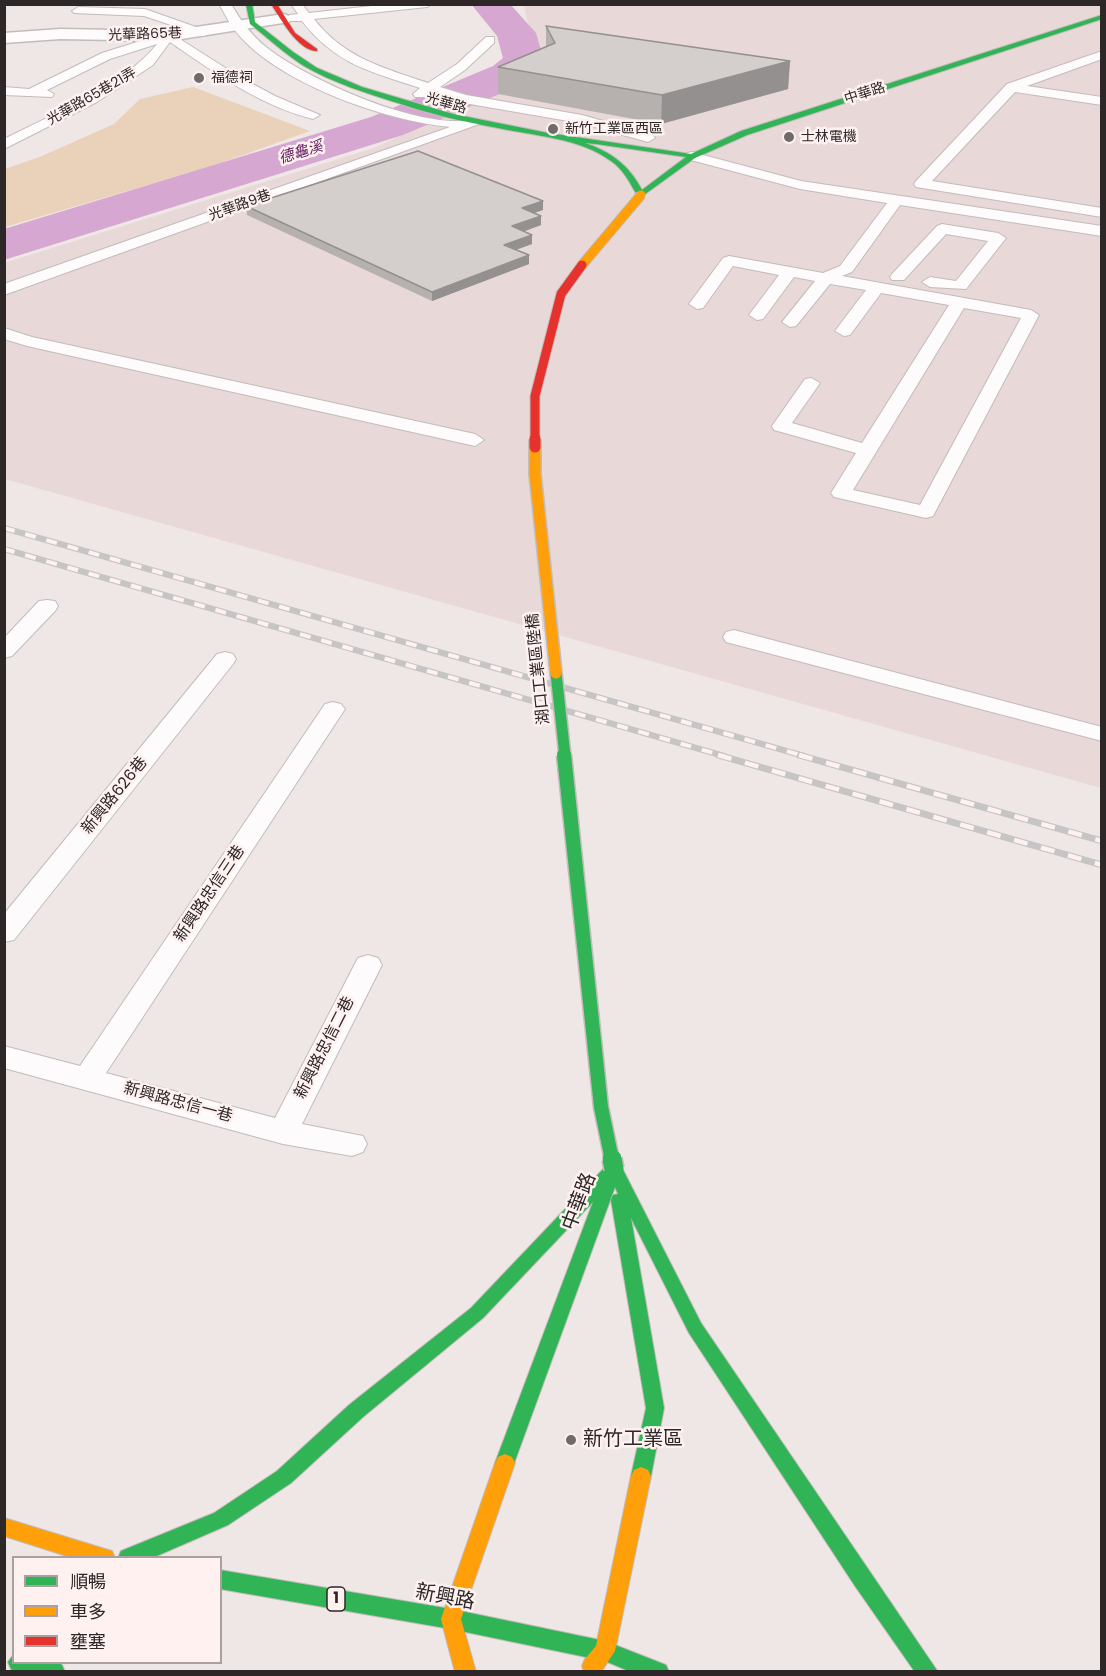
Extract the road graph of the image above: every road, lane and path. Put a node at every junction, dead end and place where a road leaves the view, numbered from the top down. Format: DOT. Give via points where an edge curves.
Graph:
graph roads {
  1 [pos="225,4"];
  2 [pos="249,4"];
  3 [pos="274,4"];
  4 [pos="296,4"];
  5 [pos="427,4"];
  6 [pos="78,11"];
  7 [pos="1101,17"];
  8 [pos="304,18"];
  9 [pos="284,19"];
  10 [pos="252,24"];
  11 [pos="235,27"];
  12 [pos="204,32"];
  13 [pos="169,36"];
  14 [pos="4,38"];
  15 [pos="490,40"];
  16 [pos="1101,55"];
  17 [pos="1012,87"];
  18 [pos="4,91"];
  19 [pos="427,92"];
  20 [pos="31,93"];
  21 [pos="95,97"];
  22 [pos="1101,101"];
  23 [pos="445,109"];
  24 [pos="313,115"];
  25 [pos="476,123"];
  26 [pos="551,136"];
  27 [pos="648,138"];
  28 [pos="4,145"];
  29 [pos="692,156"];
  30 [pos="641,195"];
  31 [pos="897,198"];
  32 [pos="1101,213"];
  33 [pos="1085,228"];
  34 [pos="1101,231"];
  35 [pos="1101,240"];
  36 [pos="846,268"];
  37 [pos="790,272"];
  38 [pos="898,276"];
  39 [pos="827,277"];
  40 [pos="877,287"];
  41 [pos="4,290"];
  42 [pos="959,302"];
  43 [pos="697,304"];
  44 [pos="757,315"];
  45 [pos="790,322"];
  46 [pos="844,331"];
  47 [pos="4,333"];
  48 [pos="811,383"];
  49 [pos="475,440"];
  50 [pos="865,450"];
  51 [pos="47,606"];
  52 [pos="734,637"];
  53 [pos="4,651"];
  54 [pos="225,659"];
  55 [pos="333,709"];
  56 [pos="1101,734"];
  57 [pos="4,933"];
  58 [pos="368,964"];
  59 [pos="4,1057"];
  60 [pos="87,1079"];
  61 [pos="283,1132"];
  62 [pos="352,1144"];
  63 [pos="614,1168"];
  64 [pos="4,1527"];
  65 [pos="102,1556"];
  66 [pos="131,1556"];
  67 [pos="222,1579"];
  68 [pos="451,1619"];
  69 [pos="605,1651"];
  70 [pos="25,1664"];
  71 [pos="55,1671"];
  72 [pos="466,1671"];
  73 [pos="587,1671"];
  74 [pos="659,1671"];
  75 [pos="928,1671"];
  1 -- 11 [label="lane, 光華路"];
  2 -- 10 [label="street"];
  3 -- 9 [label="street, 光華路"];
  4 -- 8 [label="lane, 光華路"];
  5 -- 8 [label="lane"];
  6 -- 12 [label="lane" via="145,13"];
  7 -- 29 [label="street, 中華路" via="751,131"];
  8 -- 9 [label="lane"];
  8 -- 19 [label="lane, 光華路" via="355,62"];
  9 -- 10 [label="street, 光華路65巷"];
  9 -- 19 [label="street, 光華路" via="293,34 337,67"];
  10 -- 11 [label="street, 光華路65巷"];
  10 -- 23 [label="street, 光華路" via="313,68 405,103"];
  11 -- 12 [label="street, 光華路65巷"];
  11 -- 25 [label="lane, 光華路" via="292,72 423,120"];
  12 -- 13 [label="street, 光華路65巷"];
  13 -- 14 [label="street, 光華路65巷" via="60,34"];
  13 -- 20 [label="lane" via="106,56"];
  13 -- 21 [label="lane, 光華路65巷21弄" via="149,62"];
  13 -- 24 [label="lane" via="233,79 270,99"];
  15 -- 19 [label="lane"];
  16 -- 17 [label="lane"];
  17 -- 22 [label="lane"];
  17 -- 32 [label="lane" via="921,184"];
  18 -- 20 [label="lane"];
  19 -- 23 [label="street, 光華路"];
  19 -- 27 [label="lane, 光華路" via="582,118"];
  20 -- 21 [label="lane"];
  21 -- 28 [label="lane, 光華路65巷21弄"];
  23 -- 25 [label="street, 光華路"];
  23 -- 27 [label="street, 光華路"];
  25 -- 26 [label="street, 光華路"];
  25 -- 41 [label="lane, 光華路9巷"];
  26 -- 29 [label="street, 光華路"];
  26 -- 30 [label="street" via="611,155 634,175"];
  27 -- 29 [label="street, 光華路"];
  29 -- 30 [label="street, 中華路"];
  29 -- 31 [label="lane" via="800,185"];
  30 -- 63 [label="street, 湖口工業區陸橋, bridge" via="561,294 535,396 535,474 600,1095"];
  31 -- 33 [label="lane"];
  31 -- 36 [label="lane"];
  33 -- 34 [label="lane"];
  33 -- 35 [label="lane"];
  36 -- 38 [label="lane"];
  36 -- 39 [label="lane"];
  37 -- 39 [label="lane"];
  37 -- 43 [label="lane" via="729,261"];
  37 -- 44 [label="lane"];
  38 -- 38 [label="lane" via="960,286 998,238 942,229"];
  39 -- 40 [label="lane"];
  39 -- 45 [label="lane"];
  40 -- 42 [label="lane"];
  40 -- 46 [label="lane"];
  42 -- 50 [label="lane"];
  42 -- 50 [label="lane" via="1031,315 926,512 841,493"];
  47 -- 49 [label="lane"];
  48 -- 50 [label="lane" via="781,426"];
  51 -- 53 [label="lane"];
  52 -- 56 [label="lane"];
  54 -- 57 [label="lane, 新興路626巷"];
  55 -- 60 [label="lane, 新興路忠信三巷"];
  58 -- 61 [label="lane, 新興路忠信二巷"];
  59 -- 60 [label="lane, 新興路忠信一巷"];
  60 -- 61 [label="lane, 新興路忠信一巷"];
  61 -- 62 [label="lane, 新興路忠信一巷"];
  63 -- 66 [label="street" via="477,1313 356,1411 284,1477 221,1520"];
  63 -- 68 [label="street, 中華路" via="534,1378"];
  63 -- 69 [label="street, 中華路" via="655,1408"];
  63 -- 75 [label="street" via="695,1328"];
  64 -- 65 [label="street"];
  67 -- 68 [label="street, 新興路 / 1"];
  68 -- 69 [label="street, 新興路 / 1"];
  68 -- 72 [label="street"];
  69 -- 73 [label="street"];
  69 -- 74 [label="street, 新興路 / 1"];
  70 -- 71 [label="street"];
}
